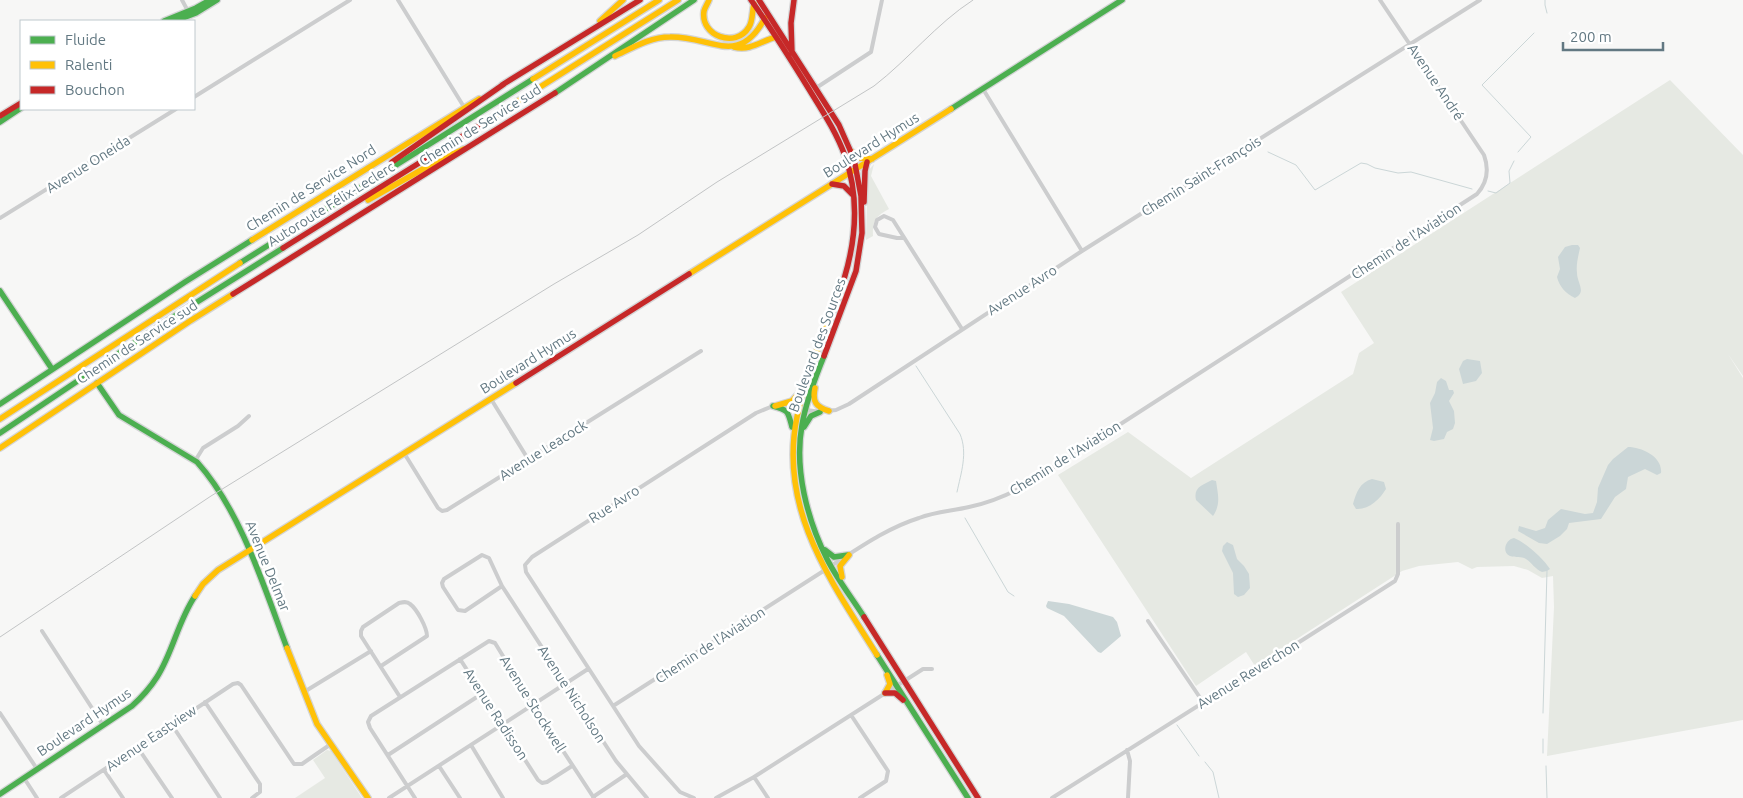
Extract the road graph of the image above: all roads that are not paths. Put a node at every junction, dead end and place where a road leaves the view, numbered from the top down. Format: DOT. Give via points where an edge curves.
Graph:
graph roads {
  1 [pos="182,0"];
  2 [pos="210,0"];
  3 [pos="217,0"];
  4 [pos="350,0"];
  5 [pos="398,0"];
  6 [pos="623,0"];
  7 [pos="640,0"];
  8 [pos="659,0"];
  9 [pos="678,0"];
  10 [pos="694,0"];
  11 [pos="709,0"];
  12 [pos="794,0"];
  13 [pos="882,0"];
  14 [pos="1122,0"];
  15 [pos="1380,0"];
  16 [pos="1480,0"];
  17 [pos="754,1"];
  18 [pos="189,13"];
  19 [pos="766,16"];
  20 [pos="167,20"];
  21 [pos="177,20"];
  22 [pos="591,29"];
  23 [pos="776,37"];
  24 [pos="1410,44"];
  25 [pos="734,47"];
  26 [pos="792,53"];
  27 [pos="608,59"];
  28 [pos="504,84"];
  29 [pos="816,88"];
  30 [pos="983,89"];
  31 [pos="195,97"];
  32 [pos="20,104"];
  33 [pos="464,107"];
  34 [pos="20,108"];
  35 [pos="174,110"];
  36 [pos="1,118"];
  37 [pos="464,150"];
  38 [pos="851,150"];
  39 [pos="870,161"];
  40 [pos="1487,167"];
  41 [pos="856,169"];
  42 [pos="850,173"];
  43 [pos="832,184"];
  44 [pos="357,190"];
  45 [pos="854,196"];
  46 [pos="862,214"];
  47 [pos="0,218"];
  48 [pos="326,221"];
  49 [pos="904,238"];
  50 [pos="1082,251"];
  51 [pos="0,291"];
  52 [pos="962,330"];
  53 [pos="702,351"];
  54 [pos="821,362"];
  55 [pos="52,369"];
  56 [pos="97,384"];
  57 [pos="803,388"];
  58 [pos="490,399"];
  59 [pos="0,404"];
  60 [pos="773,406"];
  61 [pos="798,408"];
  62 [pos="805,409"];
  63 [pos="829,411"];
  64 [pos="820,412"];
  65 [pos="249,416"];
  66 [pos="0,420"];
  67 [pos="801,431"];
  68 [pos="0,433"];
  69 [pos="793,436"];
  70 [pos="0,448"];
  71 [pos="404,453"];
  72 [pos="528,459"];
  73 [pos="195,461"];
  74 [pos="1398,524"];
  75 [pos="821,547"];
  76 [pos="249,550"];
  77 [pos="849,555"];
  78 [pos="832,566"];
  79 [pos="825,570"];
  80 [pos="502,586"];
  81 [pos="846,588"];
  82 [pos="1148,621"];
  83 [pos="42,631"];
  84 [pos="371,651"];
  85 [pos="460,659"];
  86 [pos="883,663"];
  87 [pos="381,666"];
  88 [pos="588,669"];
  89 [pos="932,669"];
  90 [pos="904,681"];
  91 [pos="566,684"];
  92 [pos="897,686"];
  93 [pos="304,692"];
  94 [pos="482,693"];
  95 [pos="885,693"];
  96 [pos="400,697"];
  97 [pos="206,702"];
  98 [pos="1203,702"];
  99 [pos="533,705"];
  100 [pos="910,705"];
  101 [pos="613,706"];
  102 [pos="0,713"];
  103 [pos="851,715"];
  104 [pos="104,725"];
  105 [pos="172,725"];
  106 [pos="503,725"];
  107 [pos="331,744"];
  108 [pos="471,746"];
  109 [pos="138,748"];
  110 [pos="1127,750"];
  111 [pos="388,754"];
  112 [pos="439,766"];
  113 [pos="572,766"];
  114 [pos="37,769"];
  115 [pos="104,770"];
  116 [pos="627,774"];
  117 [pos="754,777"];
  118 [pos="24,778"];
  119 [pos="408,786"];
  120 [pos="0,794"];
  121 [pos="37,798"];
  122 [pos="61,798"];
  123 [pos="123,798"];
  124 [pos="172,798"];
  125 [pos="220,798"];
  126 [pos="252,798"];
  127 [pos="368,798"];
  128 [pos="389,798"];
  129 [pos="416,798"];
  130 [pos="460,798"];
  131 [pos="503,798"];
  132 [pos="593,798"];
  133 [pos="647,798"];
  134 [pos="694,798"];
  135 [pos="716,798"];
  136 [pos="768,798"];
  137 [pos="860,798"];
  138 [pos="968,798"];
  139 [pos="978,798"];
  140 [pos="1052,798"];
  141 [pos="1128,798"];
  1 -- 18 [label="street"];
  2 -- 18 [label="main road"];
  3 -- 18 [label="main road"];
  4 -- 31 [label="street"];
  5 -- 33 [label="street"];
  6 -- 22 [label="main road"];
  7 -- 22 [label="main road, Chemin de Service Nord"];
  8 -- 44 [label="main road, Autoroute Félix-Leclerc"];
  9 -- 48 [label="main road, Autoroute Félix-Leclerc"];
  10 -- 27 [label="main road, Chemin de Service sud"];
  11 -- 17 [label="main road" via="704,11 707,27 714,35 727,39 747,30"];
  12 -- 26 [label="main road"];
  13 -- 29 [label="street" via="871,52"];
  14 -- 30 [label="main road, Boulevard Hymus"];
  15 -- 24 [label="street, Avenue André"];
  16 -- 24 [label="street, Chemin Saint-François"];
  17 -- 19 [label="main road, Boulevard des Sources"];
  18 -- 20 [label="main road"];
  18 -- 21 [label="main road"];
  19 -- 23 [label="main road, Boulevard des Sources"];
  19 -- 25 [label="main road" via="751,39"];
  19 -- 26 [label="main road, Boulevard des Sources"];
  22 -- 28 [label="main road, Chemin de Service Nord"];
  23 -- 25 [label="main road" via="749,49"];
  23 -- 42 [label="main road, Boulevard des Sources" via="834,132"];
  24 -- 40 [label="street, Avenue André" via="1483,153"];
  24 -- 50 [label="street, Chemin Saint-François"];
  25 -- 27 [label="main road" via="665,38"];
  26 -- 29 [label="main road, Boulevard des Sources"];
  27 -- 37 [label="main road, Chemin de Service sud"];
  28 -- 33 [label="main road, Chemin de Service Nord"];
  28 -- 44 [label="main road"];
  29 -- 38 [label="main road, Boulevard des Sources" via="837,120"];
  30 -- 39 [label="main road, Boulevard Hymus"];
  30 -- 50 [label="street"];
  32 -- 36 [label="main road"];
  33 -- 55 [label="main road, Chemin de Service Nord"];
  34 -- 36 [label="main road"];
  35 -- 47 [label="street, Avenue Oneida"];
  37 -- 48 [label="main road" via="448,155 396,186"];
  37 -- 56 [label="main road, Chemin de Service sud" via="188,322"];
  38 -- 39 [label="main road"];
  38 -- 41 [label="main road, Boulevard des Sources"];
  39 -- 41 [label="main road, Boulevard Hymus"];
  39 -- 46 [label="main road"];
  40 -- 77 [label="street, Chemin de l'Aviation" via="1484,184 1473,198 1032,481 981,504 905,523"];
  41 -- 42 [label="main road, Boulevard Hymus"];
  41 -- 46 [label="main road, Boulevard des Sources"];
  42 -- 43 [label="main road, Boulevard Hymus"];
  42 -- 45 [label="main road, Boulevard des Sources"];
  43 -- 45 [label="main road" via="846,186"];
  43 -- 58 [label="main road, Boulevard Hymus"];
  44 -- 66 [label="main road, Autoroute Félix-Leclerc" via="160,313"];
  45 -- 57 [label="main road, Boulevard des Sources" via="854,236 848,270"];
  46 -- 54 [label="main road, Boulevard des Sources" via="862,239 856,271"];
  48 -- 68 [label="main road, Autoroute Félix-Leclerc" via="170,319"];
  49 -- 49 [label="street" via="892,219 884,216 877,220 875,228 879,234"];
  49 -- 52 [label="street"];
  50 -- 52 [label="street, Avenue Avro"];
  51 -- 55 [label="main road"];
  52 -- 63 [label="street, Rue Avro" via="849,404"];
  53 -- 72 [label="street, Avenue Leacock"];
  54 -- 62 [label="main road, Boulevard des Sources"];
  54 -- 63 [label="main road" via="813,399 818,407"];
  55 -- 59 [label="main road, Chemin de Service Nord"];
  56 -- 70 [label="main road, Chemin de Service sud"];
  56 -- 73 [label="main road, Avenue Delmar" via="117,413"];
  57 -- 60 [label="main road" via="792,401"];
  57 -- 61 [label="main road, Boulevard des Sources"];
  58 -- 71 [label="main road, Boulevard Hymus"];
  58 -- 72 [label="street"];
  60 -- 61 [label="street, Rue Avro"];
  60 -- 69 [label="main road" via="788,412"];
  60 -- 88 [label="street, Rue Avro" via="756,412 526,562 526,572"];
  61 -- 62 [label="street, Rue Avro"];
  61 -- 69 [label="main road, Boulevard des Sources"];
  62 -- 64 [label="street, Rue Avro"];
  62 -- 67 [label="main road, Boulevard des Sources"];
  63 -- 64 [label="street, Rue Avro"];
  64 -- 67 [label="main road" via="810,416"];
  65 -- 73 [label="street" via="203,448"];
  67 -- 75 [label="main road, Boulevard des Sources" via="804,493"];
  69 -- 79 [label="main road, Boulevard des Sources" via="793,470 798,503 807,533"];
  71 -- 72 [label="street, Avenue Leacock" via="442,511"];
  71 -- 76 [label="main road, Boulevard Hymus"];
  73 -- 76 [label="main road, Avenue Delmar" via="205,470 240,526"];
  74 -- 98 [label="street, Avenue Reverchon" via="1396,580"];
  75 -- 77 [label="main road" via="834,557"];
  75 -- 78 [label="main road, Boulevard des Sources"];
  76 -- 93 [label="main road, Avenue Delmar"];
  76 -- 104 [label="main road, Boulevard Hymus" via="203,584 192,600 150,688 136,703"];
  77 -- 78 [label="street, Chemin de l'Aviation"];
  77 -- 81 [label="main road" via="839,567"];
  78 -- 79 [label="street, Chemin de l'Aviation"];
  78 -- 81 [label="main road, Boulevard des Sources"];
  79 -- 86 [label="main road, Boulevard des Sources"];
  79 -- 101 [label="street, Chemin de l'Aviation"];
  80 -- 80 [label="street, Avenue Nicholson" via="489,558 482,555 442,582 461,611"];
  80 -- 91 [label="street, Avenue Nicholson"];
  81 -- 90 [label="main road, Boulevard des Sources"];
  82 -- 98 [label="street"];
  83 -- 104 [label="street"];
  84 -- 87 [label="street"];
  84 -- 87 [label="street" via="361,636 363,627 399,603 410,603 427,630 427,636"];
  84 -- 93 [label="street"];
  85 -- 94 [label="street, Avenue Radisson"];
  85 -- 96 [label="street, Avenue Radisson"];
  85 -- 99 [label="street, Avenue Stockwell" via="489,642 495,644"];
  86 -- 92 [label="main road, Boulevard des Sources"];
  86 -- 95 [label="main road" via="890,684"];
  87 -- 96 [label="street"];
  88 -- 91 [label="street"];
  88 -- 101 [label="street, Rue Avro"];
  89 -- 90 [label="street" via="923,669"];
  90 -- 92 [label="street"];
  90 -- 139 [label="main road, Boulevard des Sources"];
  91 -- 99 [label="street"];
  91 -- 116 [label="street, Avenue Nicholson"];
  92 -- 95 [label="street"];
  92 -- 100 [label="main road, Boulevard des Sources"];
  93 -- 107 [label="main road, Avenue Delmar" via="317,724"];
  94 -- 106 [label="street, Avenue Radisson"];
  94 -- 111 [label="street"];
  95 -- 100 [label="main road" via="896,694"];
  95 -- 103 [label="street"];
  96 -- 111 [label="street, Avenue Radisson" via="371,716 368,722"];
  97 -- 105 [label="street, Avenue Eastview"];
  97 -- 107 [label="street, Avenue Eastview" via="233,684 242,685 294,764 302,764"];
  97 -- 126 [label="street" via="260,784 260,792"];
  98 -- 110 [label="street, Avenue Reverchon"];
  99 -- 106 [label="street"];
  99 -- 113 [label="street, Avenue Stockwell"];
  100 -- 138 [label="main road, Boulevard des Sources"];
  101 -- 134 [label="street, Rue Avro" via="642,750 680,792"];
  102 -- 114 [label="street"];
  103 -- 117 [label="street"];
  103 -- 137 [label="street" via="888,771 886,781"];
  104 -- 114 [label="main road, Boulevard Hymus"];
  105 -- 109 [label="street, Avenue Eastview"];
  105 -- 125 [label="street"];
  106 -- 108 [label="street"];
  106 -- 113 [label="street, Avenue Radisson" via="542,783"];
  107 -- 127 [label="main road, Avenue Delmar"];
  108 -- 112 [label="street"];
  108 -- 131 [label="street"];
  109 -- 115 [label="street, Avenue Eastview"];
  109 -- 124 [label="street"];
  110 -- 140 [label="street, Avenue Reverchon"];
  110 -- 141 [label="street" via="1130,763"];
  111 -- 119 [label="street"];
  112 -- 119 [label="street"];
  112 -- 130 [label="street"];
  113 -- 132 [label="street, Avenue Stockwell"];
  114 -- 118 [label="main road, Boulevard Hymus"];
  115 -- 122 [label="street, Avenue Eastview"];
  115 -- 123 [label="street"];
  116 -- 132 [label="street"];
  116 -- 133 [label="street, Avenue Nicholson"];
  117 -- 135 [label="street"];
  117 -- 136 [label="street"];
  118 -- 120 [label="main road, Boulevard Hymus"];
  118 -- 121 [label="street"];
  119 -- 128 [label="street"];
  119 -- 129 [label="street"];
}
